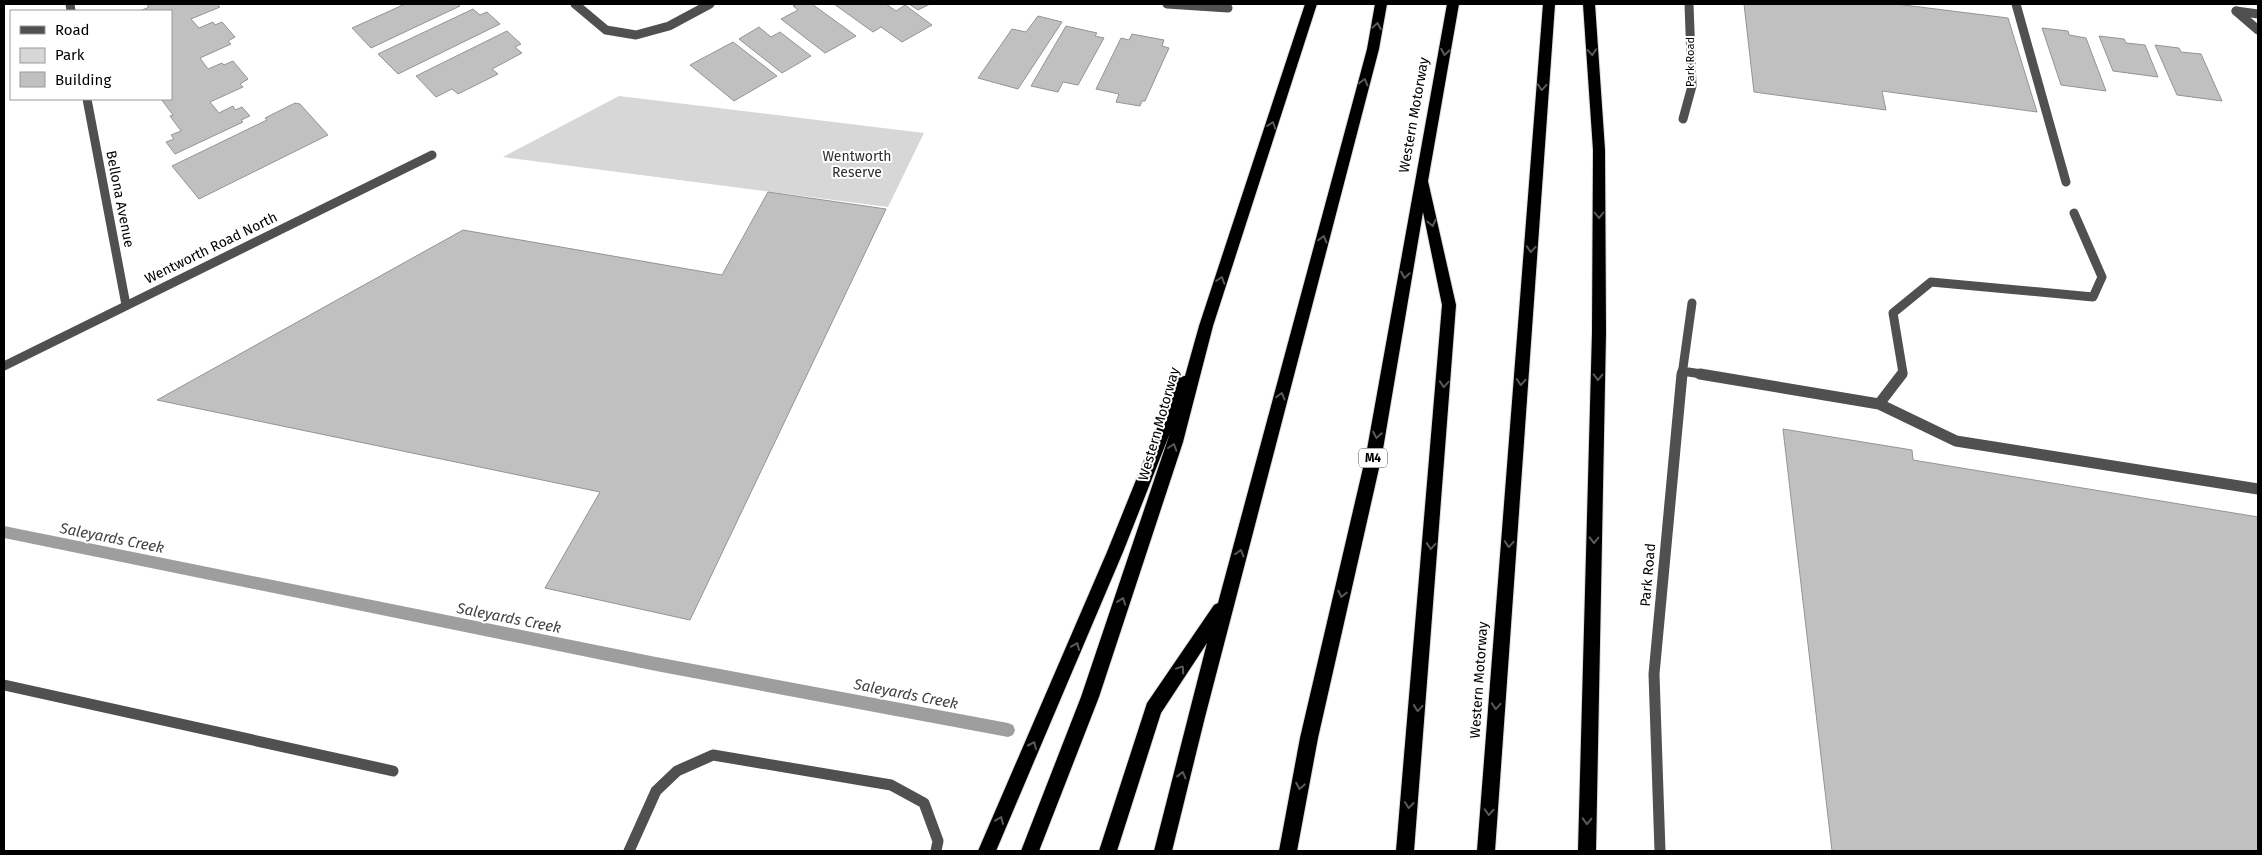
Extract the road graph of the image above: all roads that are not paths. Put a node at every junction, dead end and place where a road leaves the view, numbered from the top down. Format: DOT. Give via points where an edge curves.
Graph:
graph roads {
  1 [pos="575,4"];
  2 [pos="710,4"];
  3 [pos="1167,4"];
  4 [pos="1311,4"];
  5 [pos="1381,4"];
  6 [pos="1453,4"];
  7 [pos="1549,4"];
  8 [pos="1589,4"];
  9 [pos="1688,4"];
  10 [pos="2016,4"];
  11 [pos="1228,8"];
  12 [pos="2258,14"];
  13 [pos="2258,30"];
  14 [pos="87,100"];
  15 [pos="1683,119"];
  16 [pos="432,155"];
  17 [pos="1422,175"];
  18 [pos="2066,182"];
  19 [pos="2074,213"];
  20 [pos="1692,303"];
  21 [pos="126,305"];
  22 [pos="1206,326"];
  23 [pos="4,366"];
  24 [pos="1682,371"];
  25 [pos="1879,404"];
  26 [pos="2258,489"];
  27 [pos="1227,600"];
  28 [pos="4,686"];
  29 [pos="393,771"];
  30 [pos="1288,848"];
  31 [pos="629,851"];
  32 [pos="936,851"];
  33 [pos="987,851"];
  34 [pos="1030,851"];
  35 [pos="1108,851"];
  36 [pos="1163,851"];
  37 [pos="1405,851"];
  38 [pos="1486,851"];
  39 [pos="1587,851"];
  40 [pos="1660,851"];
  1 -- 2 [label="street" via="606,30 636,35 669,26"];
  3 -- 11 [label="street"];
  22 -- 4 [label="highway, Western Motorway, one-way"];
  27 -- 5 [label="highway, one-way" via="1373,49"];
  6 -- 17 [label="highway, Western Motorway / M4, one-way"];
  7 -- 38 [label="highway, Western Motorway, one-way"];
  8 -- 39 [label="highway, one-way" via="1599,150 1599,332"];
  9 -- 15 [label="street, Park Road" via="1692,86"];
  10 -- 18 [label="street"];
  12 -- 13 [label="street" via="2236,11"];
  14 -- 21 [label="street, Bellona Avenue"];
  16 -- 21 [label="street, Wentworth Road North"];
  17 -- 30 [label="highway, Western Motorway / M4, one-way" via="1374,455 1309,738"];
  17 -- 37 [label="highway, one-way" via="1449,305"];
  19 -- 25 [label="street" via="2102,277 2093,297 1931,282 1893,313 1903,373"];
  20 -- 24 [label="street, Park Road"];
  21 -- 23 [label="street, Wentworth Road North"];
  33 -- 22 [label="highway, one-way" via="1057,691"];
  34 -- 22 [label="highway, Western Motorway, one-way" via="1090,697 1175,442"];
  24 -- 25 [label="street"];
  24 -- 40 [label="street, Park Road" via="1654,674"];
  25 -- 26 [label="street" via="1956,441"];
  35 -- 27 [label="highway, one-way" via="1154,709"];
  36 -- 27 [label="highway, one-way"];
  28 -- 29 [label="street"];
  31 -- 32 [label="street" via="656,791 677,772 713,755 891,785 924,803 938,841"];
}
